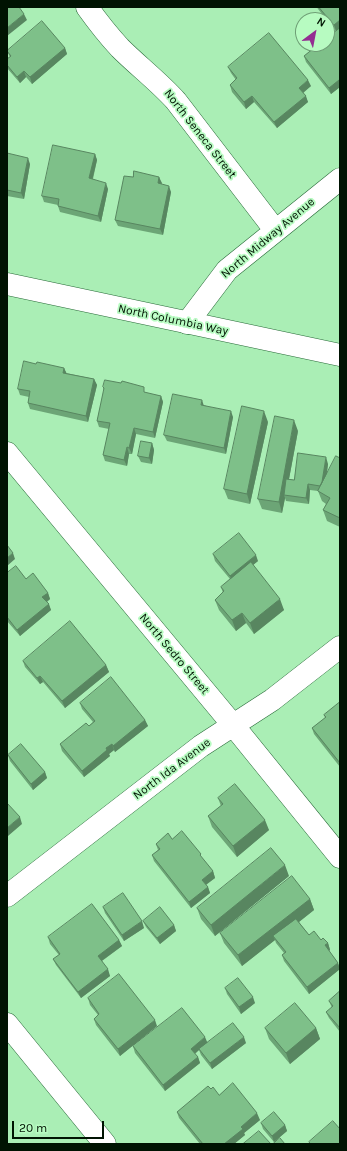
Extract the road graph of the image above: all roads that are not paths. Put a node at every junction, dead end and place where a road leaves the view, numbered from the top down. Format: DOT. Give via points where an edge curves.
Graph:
graph roads {
  1 [pos="87,7"];
  2 [pos="340,179"];
  3 [pos="275,230"];
  4 [pos="7,284"];
  5 [pos="187,323"];
  6 [pos="340,355"];
  7 [pos="7,453"];
  8 [pos="340,647"];
  9 [pos="233,725"];
  10 [pos="340,858"];
  11 [pos="7,896"];
  12 [pos="7,1024"];
  13 [pos="105,1144"];
  1 -- 3 [label="street, North Seneca Street" via="121,49 176,101"];
  2 -- 3 [label="street, North Midway Avenue"];
  3 -- 5 [label="street, North Midway Avenue" via="227,270"];
  4 -- 5 [label="street, North Columbia Way"];
  5 -- 6 [label="street, North Columbia Way"];
  7 -- 9 [label="street, North Sedro Street"];
  8 -- 9 [label="street, North Ida Avenue" via="272,700"];
  9 -- 10 [label="street, North Sedro Street"];
  9 -- 11 [label="street, North Ida Avenue" via="201,746"];
  12 -- 13 [label="street"];
}
